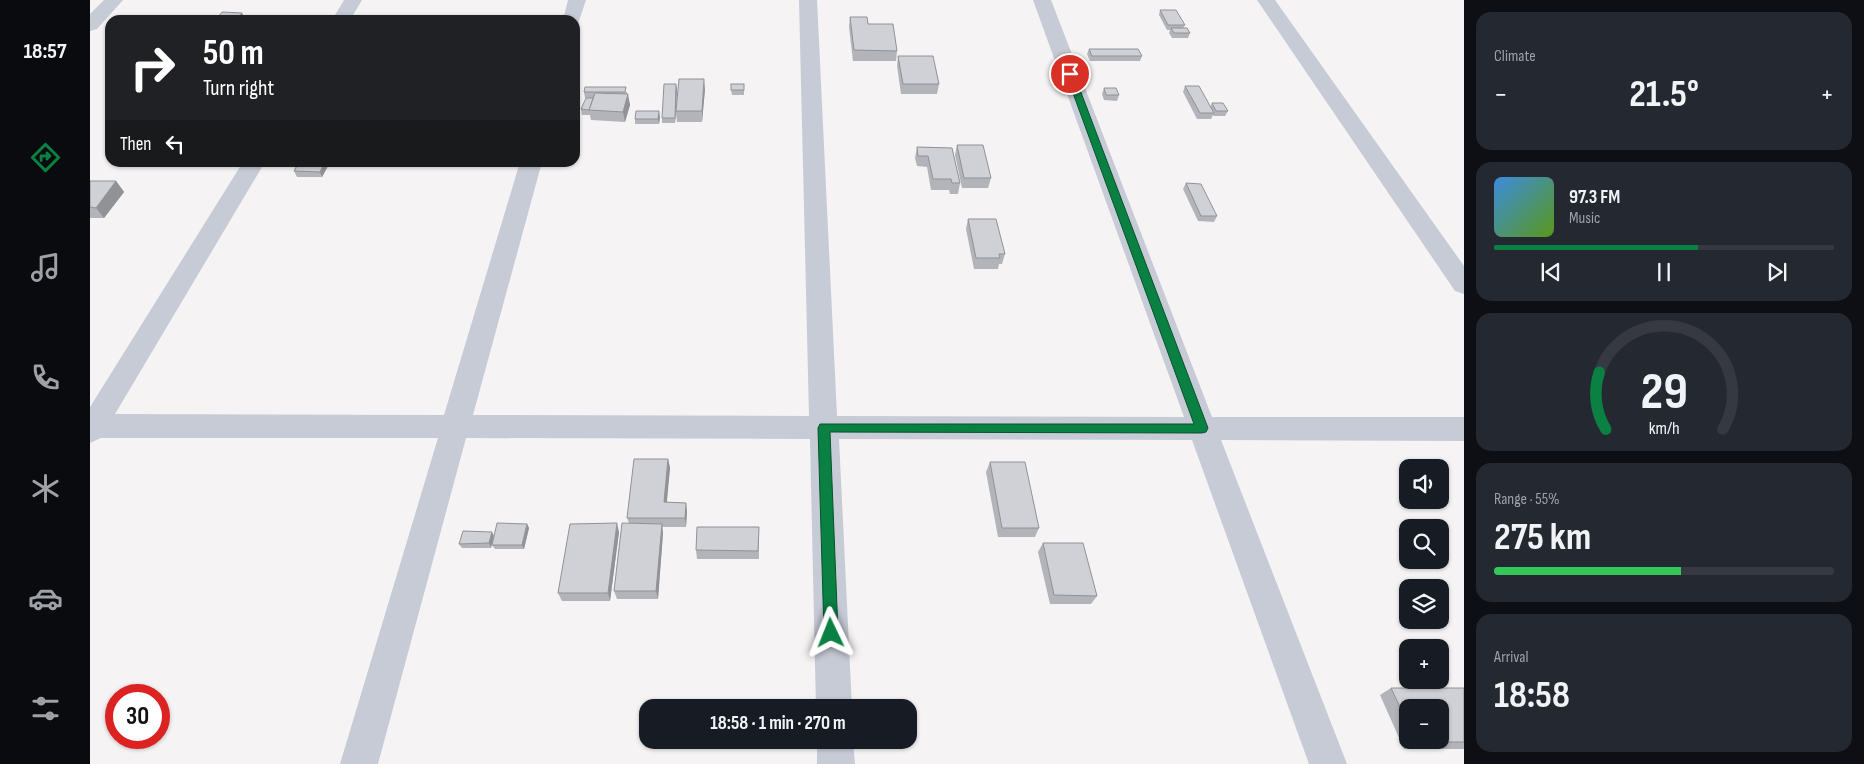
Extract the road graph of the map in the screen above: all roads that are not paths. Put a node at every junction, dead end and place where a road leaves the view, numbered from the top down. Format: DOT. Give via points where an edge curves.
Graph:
graph roads {
  1 [pos="114,0"];
  2 [pos="353,0"];
  3 [pos="578,0"];
  4 [pos="808,0"];
  5 [pos="1042,0"];
  6 [pos="1266,0"];
  7 [pos="344,15"];
  8 [pos="574,15"];
  9 [pos="90,25"];
  10 [pos="251,167"];
  11 [pos="530,167"];
  12 [pos="1464,285"];
  13 [pos="91,427"];
  14 [pos="456,427"];
  15 [pos="824,428"];
  16 [pos="1202,428"];
  17 [pos="1464,429"];
  18 [pos="834,699"];
  19 [pos="835,749"];
  20 [pos="359,764"];
  21 [pos="836,764"];
  22 [pos="1328,764"];
  1 -- 9 [label="street"];
  2 -- 7 [label="street"];
  3 -- 8 [label="street"];
  4 -- 15 [label="street"];
  5 -- 16 [label="street"];
  6 -- 12 [label="street"];
  10 -- 13 [label="street"];
  11 -- 14 [label="street"];
  13 -- 14 [label="street"];
  14 -- 15 [label="street"];
  14 -- 20 [label="street"];
  15 -- 16 [label="street"];
  15 -- 18 [label="street"];
  16 -- 17 [label="street"];
  16 -- 22 [label="street"];
  19 -- 21 [label="street"];
}
